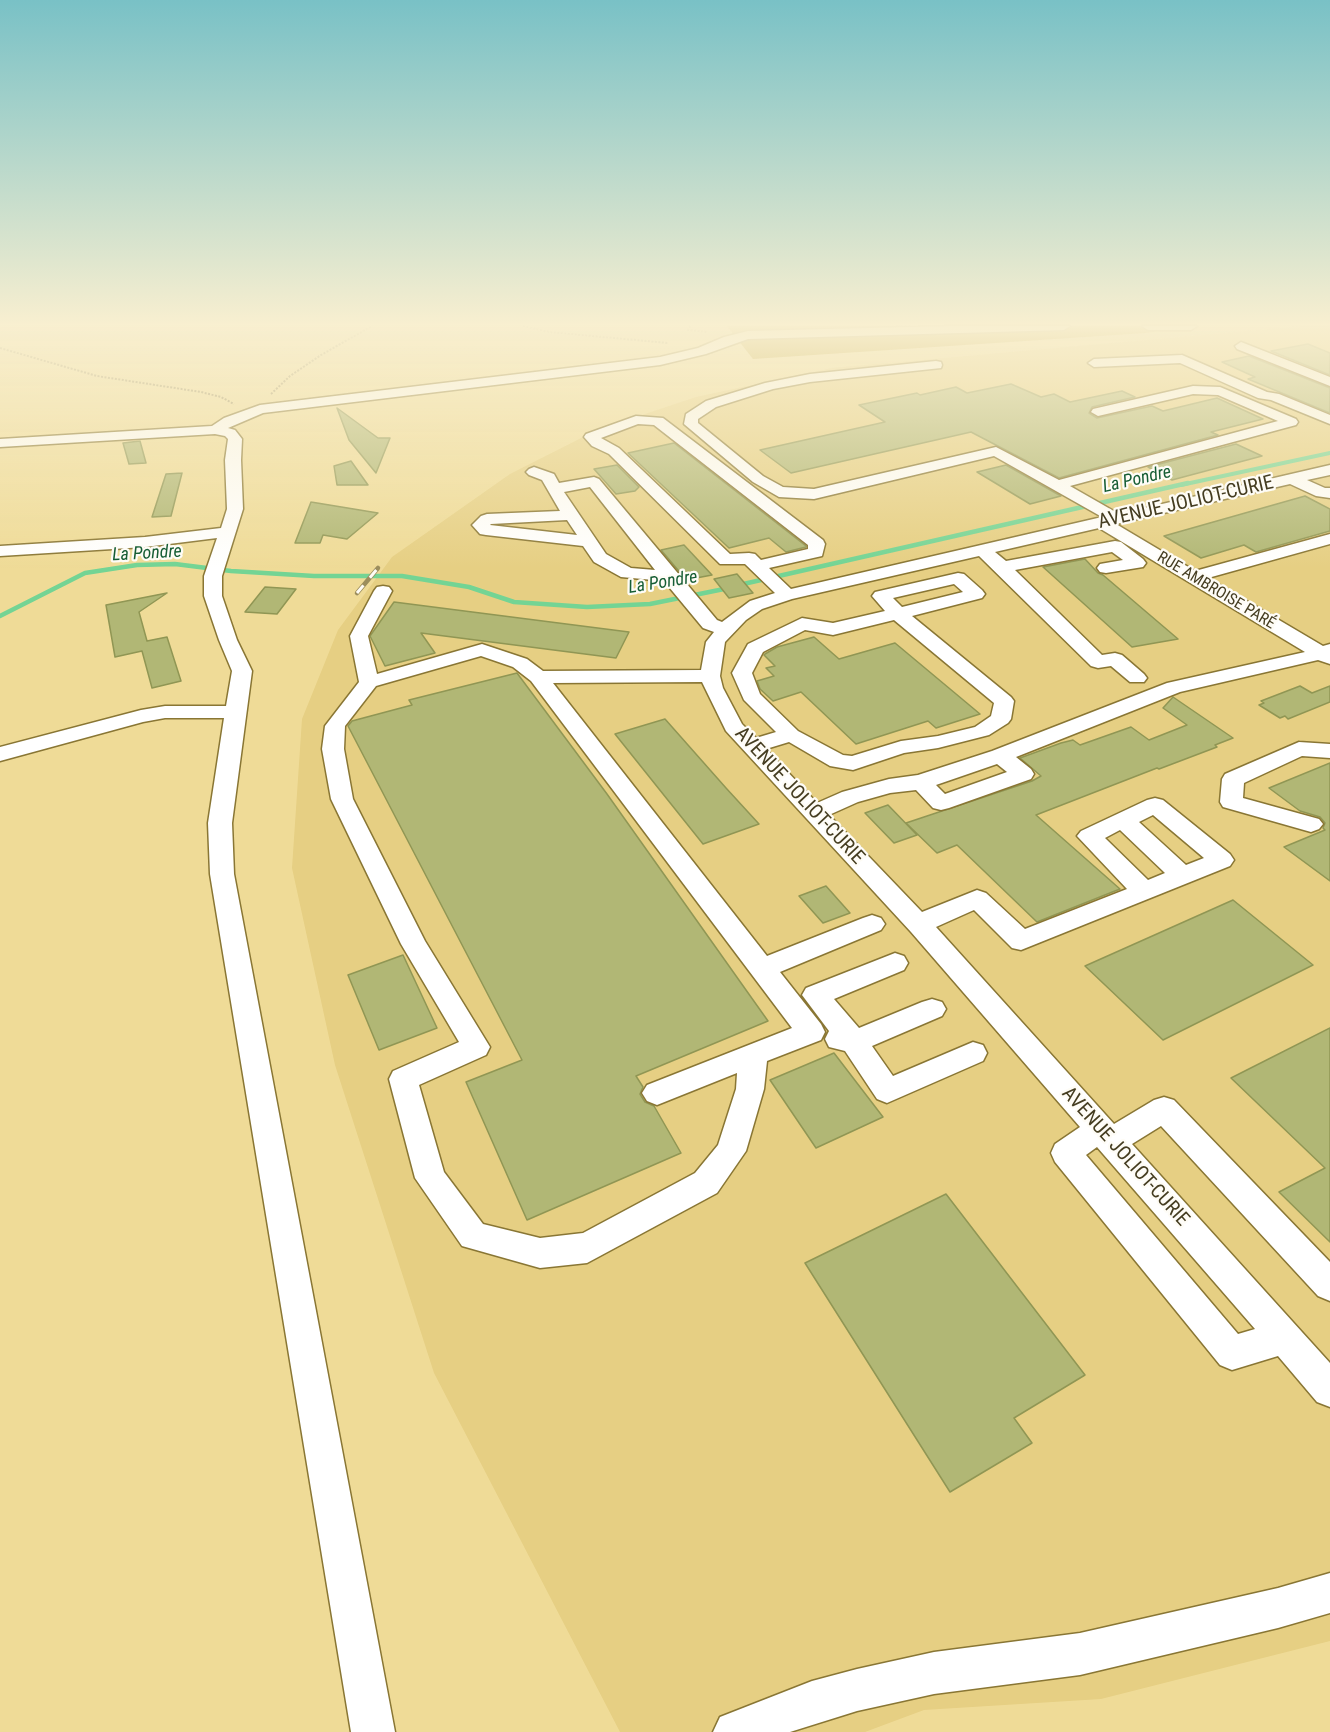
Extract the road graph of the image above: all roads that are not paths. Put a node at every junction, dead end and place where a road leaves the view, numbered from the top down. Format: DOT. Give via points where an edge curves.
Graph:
graph roads {
  1 [pos="278,407"];
  2 [pos="707,407"];
  3 [pos="1120,407"];
  4 [pos="1256,407"];
  5 [pos="1298,407"];
  6 [pos="1098,412"];
  7 [pos="1330,420"];
  8 [pos="215,430"];
  9 [pos="0,443"];
  10 [pos="534,472"];
  11 [pos="1329,477"];
  12 [pos="1058,485"];
  13 [pos="554,489"];
  14 [pos="504,503"];
  15 [pos="569,512"];
  16 [pos="1107,517"];
  17 [pos="228,532"];
  18 [pos="1330,539"];
  19 [pos="588,541"];
  20 [pos="981,550"];
  21 [pos="0,551"];
  22 [pos="1002,567"];
  23 [pos="1106,568"];
  24 [pos="1193,577"];
  25 [pos="772,580"];
  26 [pos="672,582"];
  27 [pos="383,591"];
  28 [pos="726,630"];
  29 [pos="1327,654"];
  30 [pos="710,676"];
  31 [pos="538,677"];
  32 [pos="1137,678"];
  33 [pos="369,682"];
  34 [pos="237,712"];
  35 [pos="791,735"];
  36 [pos="752,746"];
  37 [pos="1330,751"];
  38 [pos="0,754"];
  39 [pos="1000,756"];
  40 [pos="921,782"];
  41 [pos="815,813"];
  42 [pos="1123,820"];
  43 [pos="1311,824"];
  44 [pos="1183,876"];
  45 [pos="1143,891"];
  46 [pos="872,924"];
  47 [pos="920,926"];
  48 [pos="895,963"];
  49 [pos="762,969"];
  50 [pos="932,1009"];
  51 [pos="811,1032"];
  52 [pos="854,1042"];
  53 [pos="973,1053"];
  54 [pos="753,1055"];
  55 [pos="657,1093"];
  56 [pos="1106,1135"];
  57 [pos="1330,1285"];
  58 [pos="1284,1337"];
  59 [pos="1330,1389"];
  60 [pos="1330,1593"];
  61 [pos="373,1732"];
  62 [pos="735,1732"];
  1 -- 8 [label="street" via="242,415"];
  2 -- 12 [label="street, RUE AMBROISE PARÉ" via="691,417 692,424 779,492 814,494 996,451"];
  3 -- 6 [label="street"];
  4 -- 12 [label="street" via="1291,422"];
  5 -- 7 [label="street"];
  8 -- 9 [label="street"];
  8 -- 17 [label="street" via="235,438 235,509"];
  10 -- 13 [label="street" via="549,477"];
  11 -- 16 [label="street, AVENUE JOLIOT-CURIE" via="1292,479"];
  12 -- 16 [label="street, RUE AMBROISE PARÉ"];
  13 -- 15 [label="street"];
  13 -- 26 [label="street" via="594,482"];
  14 -- 15 [label="street"];
  15 -- 19 [label="street"];
  15 -- 19 [label="street" via="487,519 480,525 486,530"];
  16 -- 20 [label="street, AVENUE JOLIOT-CURIE"];
  16 -- 24 [label="street, RUE AMBROISE PARÉ"];
  17 -- 21 [label="street" via="145,542"];
  17 -- 34 [label="street" via="215,568 213,596 242,671"];
  18 -- 24 [label="street"];
  19 -- 26 [label="street" via="600,558 627,573"];
  20 -- 22 [label="street"];
  20 -- 25 [label="street, AVENUE JOLIOT-CURIE"];
  22 -- 23 [label="street" via="1115,546 1137,563"];
  22 -- 32 [label="street" via="1098,662 1115,659"];
  24 -- 29 [label="street, RUE AMBROISE PARÉ"];
  25 -- 25 [label="street" via="749,558 726,560 614,451 591,437 636,420 658,421 817,544 816,552"];
  25 -- 28 [label="street, AVENUE JOLIOT-CURIE" via="756,605"];
  26 -- 28 [label="street" via="710,624"];
  27 -- 33 [label="street" via="359,636"];
  28 -- 30 [label="street, AVENUE JOLIOT-CURIE" via="716,642"];
  29 -- 39 [label="street" via="1174,687"];
  30 -- 31 [label="street"];
  30 -- 36 [label="street, AVENUE JOLIOT-CURIE" via="734,727"];
  31 -- 33 [label="street" via="520,663 483,650"];
  31 -- 49 [label="street"];
  33 -- 54 [label="street" via="335,726 334,759 342,799 414,944 476,1047 403,1079 430,1178 472,1236 540,1253 587,1248 706,1184 731,1151 750,1089"];
  34 -- 38 [label="street" via="141,716"];
  34 -- 61 [label="street" via="220,823 222,874"];
  35 -- 35 [label="street" via="752,696 742,673 755,648 802,624 833,629 898,614 1004,701 1001,718 982,731 901,747 853,763 838,761"];
  35 -- 36 [label="street"];
  36 -- 41 [label="street, AVENUE JOLIOT-CURIE"];
  37 -- 43 [label="street" via="1299,750 1233,779 1231,802"];
  39 -- 40 [label="street"];
  39 -- 40 [label="street" via="1023,774 940,803"];
  40 -- 41 [label="street" via="850,797"];
  41 -- 47 [label="street, AVENUE JOLIOT-CURIE"];
  42 -- 44 [label="street"];
  42 -- 44 [label="street" via="1155,805 1222,860"];
  42 -- 45 [label="street" via="1089,836"];
  44 -- 45 [label="street"];
  45 -- 47 [label="street" via="1021,941 977,898"];
  46 -- 49 [label="street"];
  47 -- 56 [label="street, AVENUE JOLIOT-CURIE"];
  48 -- 52 [label="street" via="815,995"];
  49 -- 51 [label="street"];
  50 -- 52 [label="street"];
  51 -- 52 [label="street"];
  51 -- 54 [label="street"];
  52 -- 53 [label="street" via="887,1090"];
  54 -- 55 [label="street"];
  56 -- 57 [label="street" via="1164,1109"];
  56 -- 58 [label="street, AVENUE JOLIOT-CURIE"];
  56 -- 58 [label="street" via="1066,1154 1232,1353"];
  58 -- 59 [label="street, AVENUE JOLIOT-CURIE"];
  60 -- 62 [label="street" via="1080,1654 934,1673 857,1689"];
}
